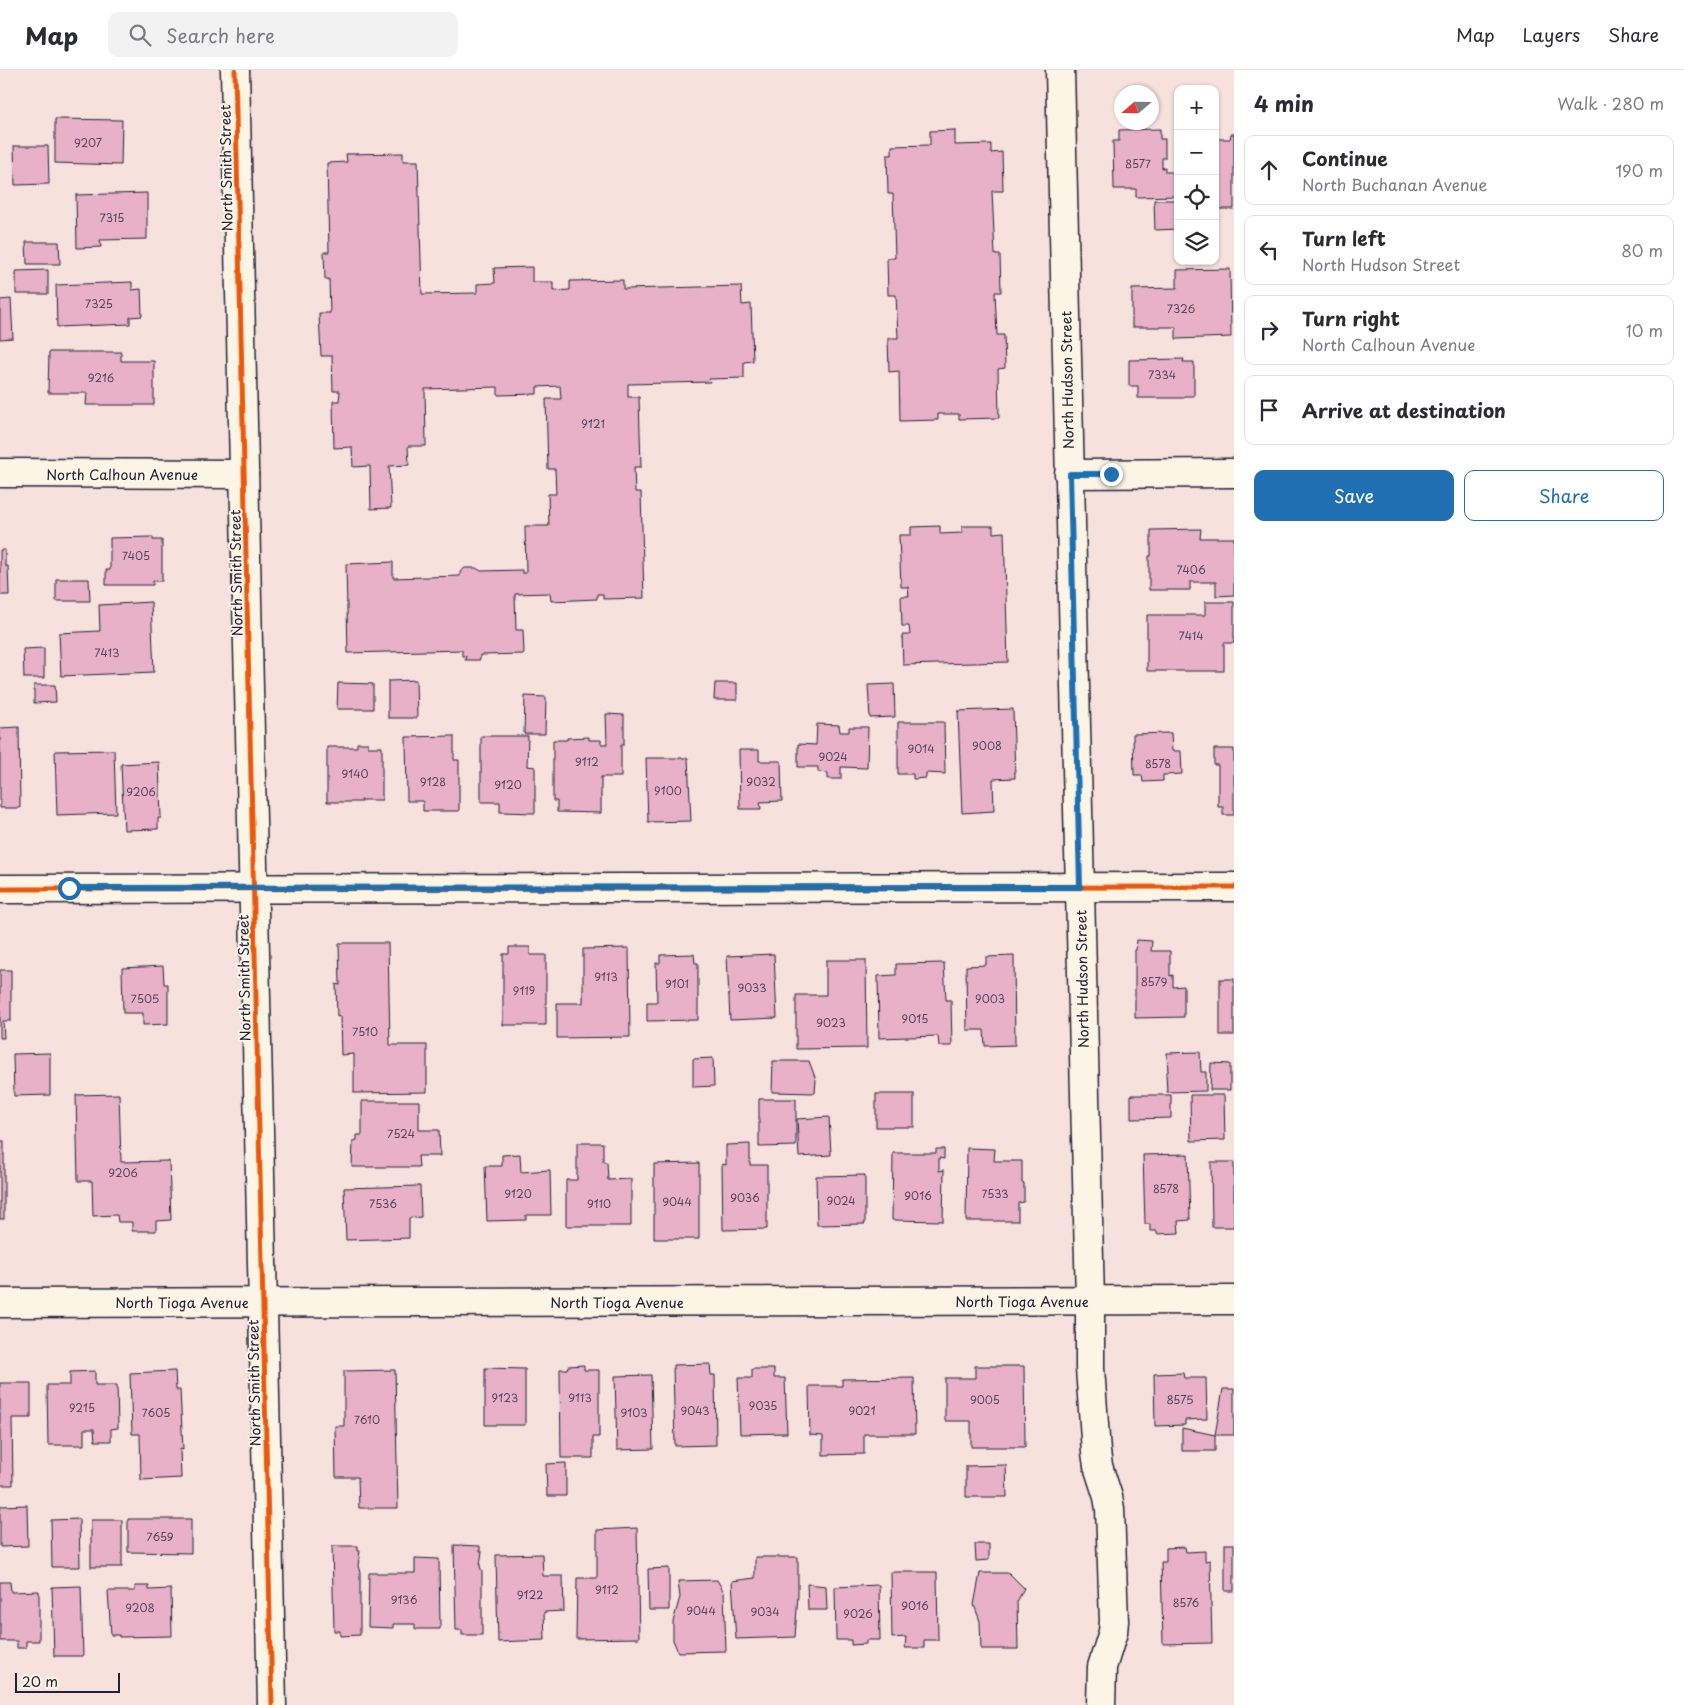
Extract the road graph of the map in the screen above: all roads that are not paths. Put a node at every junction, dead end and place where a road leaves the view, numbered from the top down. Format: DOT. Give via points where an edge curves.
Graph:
graph roads {
  1 [pos="235,70"];
  2 [pos="1060,70"];
  3 [pos="0,473"];
  4 [pos="1234,473"];
  5 [pos="244,474"];
  6 [pos="1070,474"];
  7 [pos="1080,887"];
  8 [pos="1234,887"];
  9 [pos="254,888"];
  10 [pos="0,889"];
  11 [pos="1234,1300"];
  12 [pos="1090,1301"];
  13 [pos="263,1302"];
  14 [pos="0,1303"];
  15 [pos="272,1705"];
  16 [pos="1101,1705"];
  1 -- 5 [label="street, North Smith Street"];
  2 -- 6 [label="street, North Hudson Street"];
  3 -- 5 [label="street, North Calhoun Avenue"];
  4 -- 6 [label="street"];
  5 -- 9 [label="street, North Smith Street"];
  6 -- 7 [label="street, North Hudson Street"];
  7 -- 8 [label="street"];
  7 -- 9 [label="street"];
  7 -- 12 [label="street, North Hudson Street"];
  9 -- 10 [label="street"];
  9 -- 13 [label="street, North Smith Street"];
  11 -- 12 [label="street, North Tioga Avenue"];
  12 -- 13 [label="street, North Tioga Avenue"];
  12 -- 16 [label="street, North Hudson Street" via="1090,1368 1098,1466 1110,1509 1114,1621 1102,1666"];
  13 -- 14 [label="street, North Tioga Avenue"];
  13 -- 15 [label="street, North Smith Street"];
}
